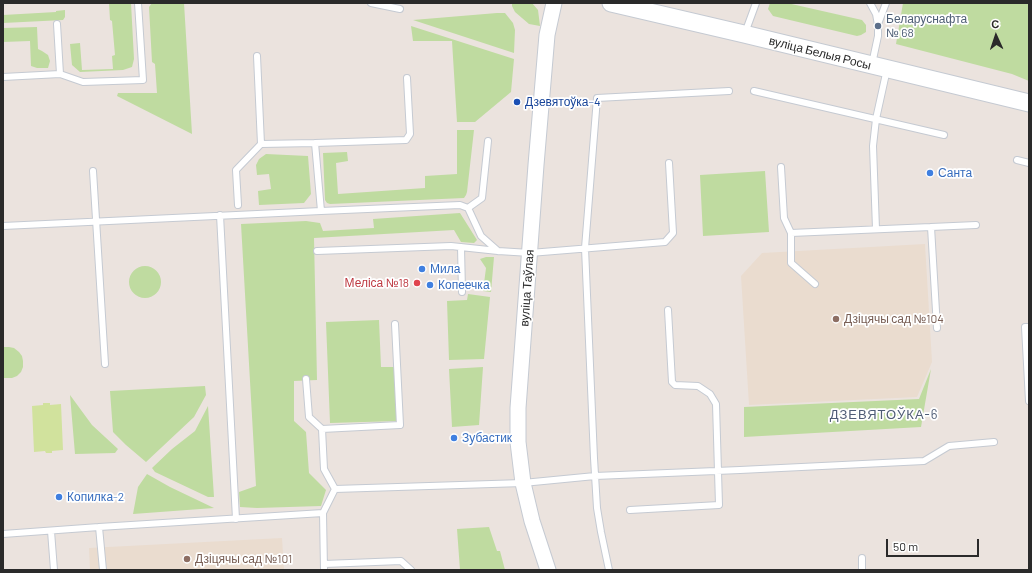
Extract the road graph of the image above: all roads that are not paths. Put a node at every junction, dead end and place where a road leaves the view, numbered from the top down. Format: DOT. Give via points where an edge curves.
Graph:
graph roads {
  1 [pos="138,3"];
  2 [pos="371,3"];
  3 [pos="554,3"];
  4 [pos="611,3"];
  5 [pos="756,3"];
  6 [pos="870,3"];
  7 [pos="886,3"];
  8 [pos="400,9"];
  9 [pos="57,24"];
  10 [pos="878,25"];
  11 [pos="744,34"];
  12 [pos="257,56"];
  13 [pos="879,68"];
  14 [pos="60,74"];
  15 [pos="3,77"];
  16 [pos="407,78"];
  17 [pos="729,91"];
  18 [pos="754,91"];
  19 [pos="1029,103"];
  20 [pos="876,119"];
  21 [pos="944,135"];
  22 [pos="488,141"];
  23 [pos="315,143"];
  24 [pos="261,144"];
  25 [pos="1017,160"];
  26 [pos="669,163"];
  27 [pos="1029,163"];
  28 [pos="781,167"];
  29 [pos="93,171"];
  30 [pos="238,205"];
  31 [pos="468,208"];
  32 [pos="321,211"];
  33 [pos="220,215"];
  34 [pos="96,221"];
  35 [pos="976,225"];
  36 [pos="3,226"];
  37 [pos="931,227"];
  38 [pos="876,229"];
  39 [pos="791,233"];
  40 [pos="461,247"];
  41 [pos="586,248"];
  42 [pos="317,251"];
  43 [pos="498,251"];
  44 [pos="530,252"];
  45 [pos="815,284"];
  46 [pos="462,292"];
  47 [pos="668,310"];
  48 [pos="395,324"];
  49 [pos="1029,327"];
  50 [pos="937,328"];
  51 [pos="105,364"];
  52 [pos="306,379"];
  53 [pos="1029,401"];
  54 [pos="322,429"];
  55 [pos="994,442"];
  56 [pos="718,471"];
  57 [pos="595,476"];
  58 [pos="523,483"];
  59 [pos="335,489"];
  60 [pos="630,510"];
  61 [pos="322,513"];
  62 [pos="236,519"];
  63 [pos="99,527"];
  64 [pos="51,531"];
  65 [pos="3,534"];
  66 [pos="862,558"];
  67 [pos="324,567"];
  68 [pos="54,570"];
  69 [pos="102,570"];
  70 [pos="411,570"];
  71 [pos="548,570"];
  72 [pos="609,570"];
  73 [pos="862,570"];
  1 -- 14 [label="lane" via="143,80 83,82"];
  2 -- 8 [label="lane"];
  3 -- 44 [label="street, вуліца Таўлая" via="547,35"];
  4 -- 11 [label="main road, вуліца Белыя Росы"];
  5 -- 11 [label="lane"];
  6 -- 10 [label="lane"];
  7 -- 10 [label="lane"];
  9 -- 14 [label="lane"];
  10 -- 13 [label="lane"];
  11 -- 13 [label="main road, вуліца Белыя Росы"];
  12 -- 24 [label="lane"];
  13 -- 19 [label="main road, вуліца Белыя Росы"];
  13 -- 20 [label="lane"];
  14 -- 15 [label="lane"];
  16 -- 23 [label="lane" via="410,134 406,140"];
  17 -- 41 [label="lane" via="596,98"];
  18 -- 20 [label="lane"];
  20 -- 21 [label="lane"];
  20 -- 38 [label="lane" via="873,146"];
  22 -- 31 [label="lane" via="482,198"];
  23 -- 24 [label="lane"];
  23 -- 32 [label="lane"];
  24 -- 30 [label="lane" via="236,170"];
  25 -- 27 [label="lane"];
  26 -- 41 [label="lane" via="673,233 665,242"];
  28 -- 39 [label="lane" via="784,218"];
  29 -- 34 [label="lane"];
  31 -- 32 [label="lane" via="460,205"];
  31 -- 43 [label="lane" via="482,236"];
  32 -- 33 [label="lane"];
  33 -- 34 [label="lane"];
  33 -- 62 [label="lane"];
  34 -- 36 [label="lane"];
  34 -- 51 [label="lane"];
  35 -- 37 [label="lane"];
  37 -- 38 [label="lane"];
  37 -- 50 [label="lane"];
  38 -- 39 [label="lane"];
  39 -- 45 [label="lane" via="791,262"];
  40 -- 42 [label="lane"];
  40 -- 43 [label="lane"];
  40 -- 46 [label="lane"];
  41 -- 44 [label="lane"];
  41 -- 57 [label="lane"];
  43 -- 44 [label="lane"];
  44 -- 58 [label="street, вуліца Таўлая" via="518,408 518,442"];
  47 -- 56 [label="lane" via="672,382 675,385 698,386 710,394 716,404"];
  48 -- 54 [label="lane" via="400,425"];
  49 -- 53 [label="lane" via="1025,327"];
  52 -- 54 [label="lane" via="309,417"];
  54 -- 59 [label="lane" via="324,469"];
  55 -- 56 [label="lane" via="949,446 924,461"];
  56 -- 57 [label="lane"];
  56 -- 60 [label="lane" via="719,505"];
  57 -- 58 [label="lane"];
  57 -- 72 [label="lane" via="598,514"];
  58 -- 59 [label="lane"];
  58 -- 71 [label="street, вуліца Таўлая"];
  59 -- 61 [label="lane"];
  61 -- 62 [label="lane"];
  61 -- 67 [label="lane"];
  62 -- 63 [label="lane"];
  63 -- 64 [label="lane"];
  63 -- 69 [label="lane"];
  64 -- 65 [label="lane"];
  64 -- 68 [label="lane"];
  66 -- 73 [label="lane"];
  67 -- 70 [label="lane" via="401,561"];
}
